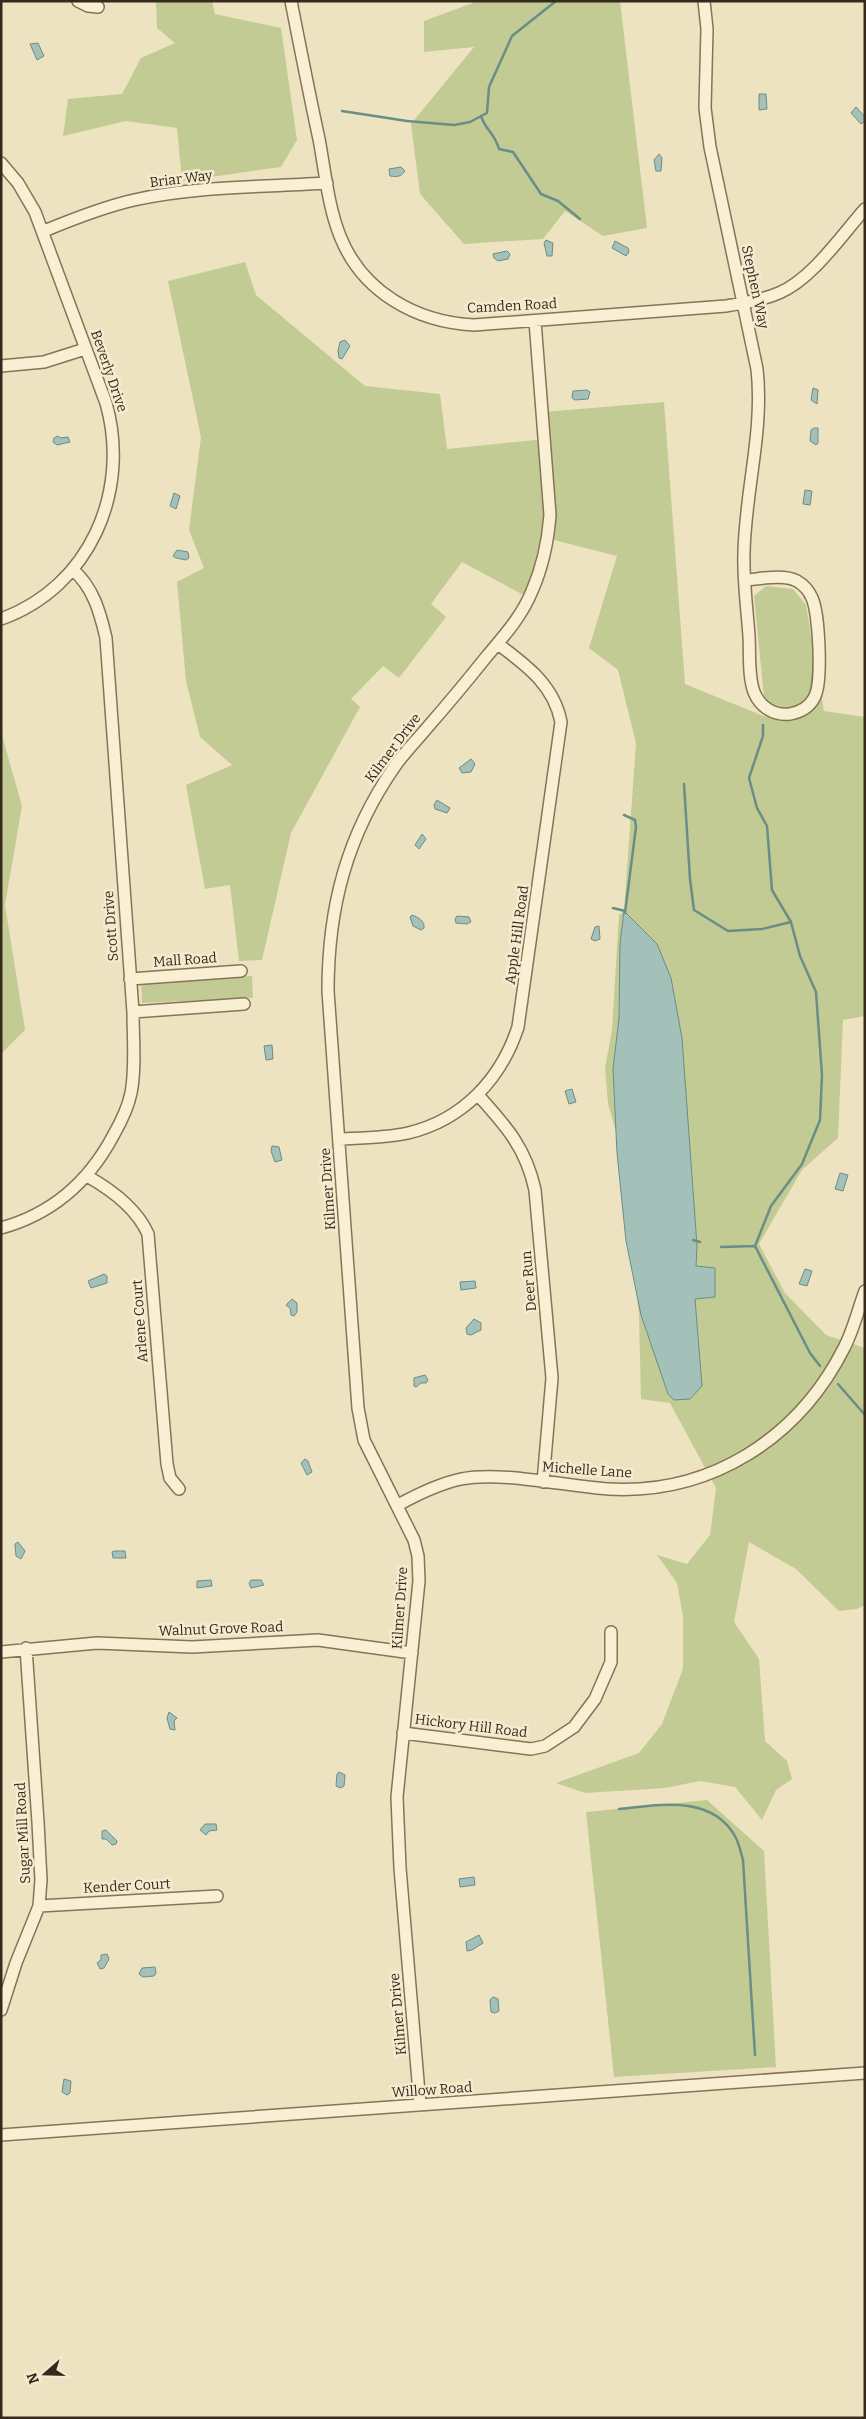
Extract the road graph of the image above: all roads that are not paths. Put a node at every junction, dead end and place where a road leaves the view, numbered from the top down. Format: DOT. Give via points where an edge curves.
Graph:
graph roads {
  1 [pos="78,1"];
  2 [pos="291,1"];
  3 [pos="704,1"];
  4 [pos="98,7"];
  5 [pos="1,163"];
  6 [pos="327,183"];
  7 [pos="865,209"];
  8 [pos="44,231"];
  9 [pos="743,303"];
  10 [pos="535,321"];
  11 [pos="85,349"];
  12 [pos="1,366"];
  13 [pos="73,570"];
  14 [pos="745,580"];
  15 [pos="1,619"];
  16 [pos="498,644"];
  17 [pos="241,971"];
  18 [pos="130,979"];
  19 [pos="244,1004"];
  20 [pos="132,1012"];
  21 [pos="478,1095"];
  22 [pos="339,1139"];
  23 [pos="87,1176"];
  24 [pos="1,1228"];
  25 [pos="865,1291"];
  26 [pos="543,1482"];
  27 [pos="178,1489"];
  28 [pos="398,1505"];
  29 [pos="611,1632"];
  30 [pos="26,1648"];
  31 [pos="1,1652"];
  32 [pos="412,1653"];
  33 [pos="403,1733"];
  34 [pos="217,1896"];
  35 [pos="40,1906"];
  36 [pos="1,2010"];
  37 [pos="865,2073"];
  38 [pos="420,2106"];
  39 [pos="1,2135"];
  1 -- 4 [label="street"];
  2 -- 6 [label="street, Camden Road"];
  3 -- 9 [label="street, Stephen Way" via="708,29 707,125"];
  5 -- 8 [label="street, Beverly Drive" via="28,199"];
  6 -- 8 [label="street, Briar Way" via="157,196 93,212"];
  6 -- 10 [label="street, Camden Road" via="340,236 350,256 362,274 391,300 423,316 458,324"];
  7 -- 9 [label="street, Camden Road" via="802,279 780,293"];
  8 -- 11 [label="street, Beverly Drive"];
  9 -- 10 [label="street, Camden Road"];
  9 -- 14 [label="street, Stephen Way" via="759,387 759,419 744,552"];
  10 -- 16 [label="street, Kilmer Drive" via="550,514 548,540 532,592"];
  11 -- 12 [label="street" via="44,362"];
  11 -- 13 [label="street, Beverly Drive" via="112,426 114,456 110,490 98,527 88,550"];
  13 -- 15 [label="street, Beverly Drive" via="38,601"];
  13 -- 18 [label="street, Scott Drive" via="88,585 106,638"];
  14 -- 14 [label="street, Stephen Way" via="754,691 763,706 772,712 787,714 804,710 815,697 820,679 813,600 804,586 790,578"];
  16 -- 21 [label="street, Apple Hill Road" via="547,686 559,712 561,733 518,1027 508,1055"];
  16 -- 22 [label="street, Kilmer Drive" via="396,765 370,807 350,850 333,912 328,967"];
  17 -- 18 [label="street, Mall Road"];
  18 -- 20 [label="street, Scott Drive"];
  19 -- 20 [label="street"];
  20 -- 23 [label="street, Scott Drive" via="134,1071 129,1100 103,1155"];
  21 -- 22 [label="street, Apple Hill Road" via="446,1118 421,1129"];
  21 -- 26 [label="street, Deer Run" via="519,1144 535,1190 552,1378"];
  22 -- 28 [label="street, Kilmer Drive" via="360,1426 370,1454"];
  23 -- 24 [label="street, Scott Drive" via="53,1206"];
  23 -- 27 [label="street, Arlene Court" via="126,1204 148,1234 167,1464 170,1478"];
  25 -- 26 [label="street, Michelle Lane" via="845,1347 830,1373 794,1420 751,1454 706,1475 662,1487 625,1489"];
  26 -- 28 [label="street, Michelle Lane" via="463,1479 434,1487"];
  28 -- 32 [label="street, Kilmer Drive" via="418,1556 419,1582"];
  29 -- 33 [label="street, Hickory Hill Road" via="611,1662 595,1699 574,1727 545,1746 531,1749"];
  30 -- 31 [label="street, Walnut Grove Road"];
  30 -- 32 [label="street, Walnut Grove Road" via="98,1643 192,1647 318,1640"];
  30 -- 35 [label="street, Sugar Mill Road" via="39,1841"];
  32 -- 33 [label="street, Kilmer Drive"];
  33 -- 38 [label="street, Kilmer Drive" via="397,1797 400,1868"];
  34 -- 35 [label="street, Kender Court"];
  35 -- 36 [label="street, Sugar Mill Road"];
  37 -- 38 [label="street, Willow Road"];
  38 -- 39 [label="street, Willow Road"];
}
